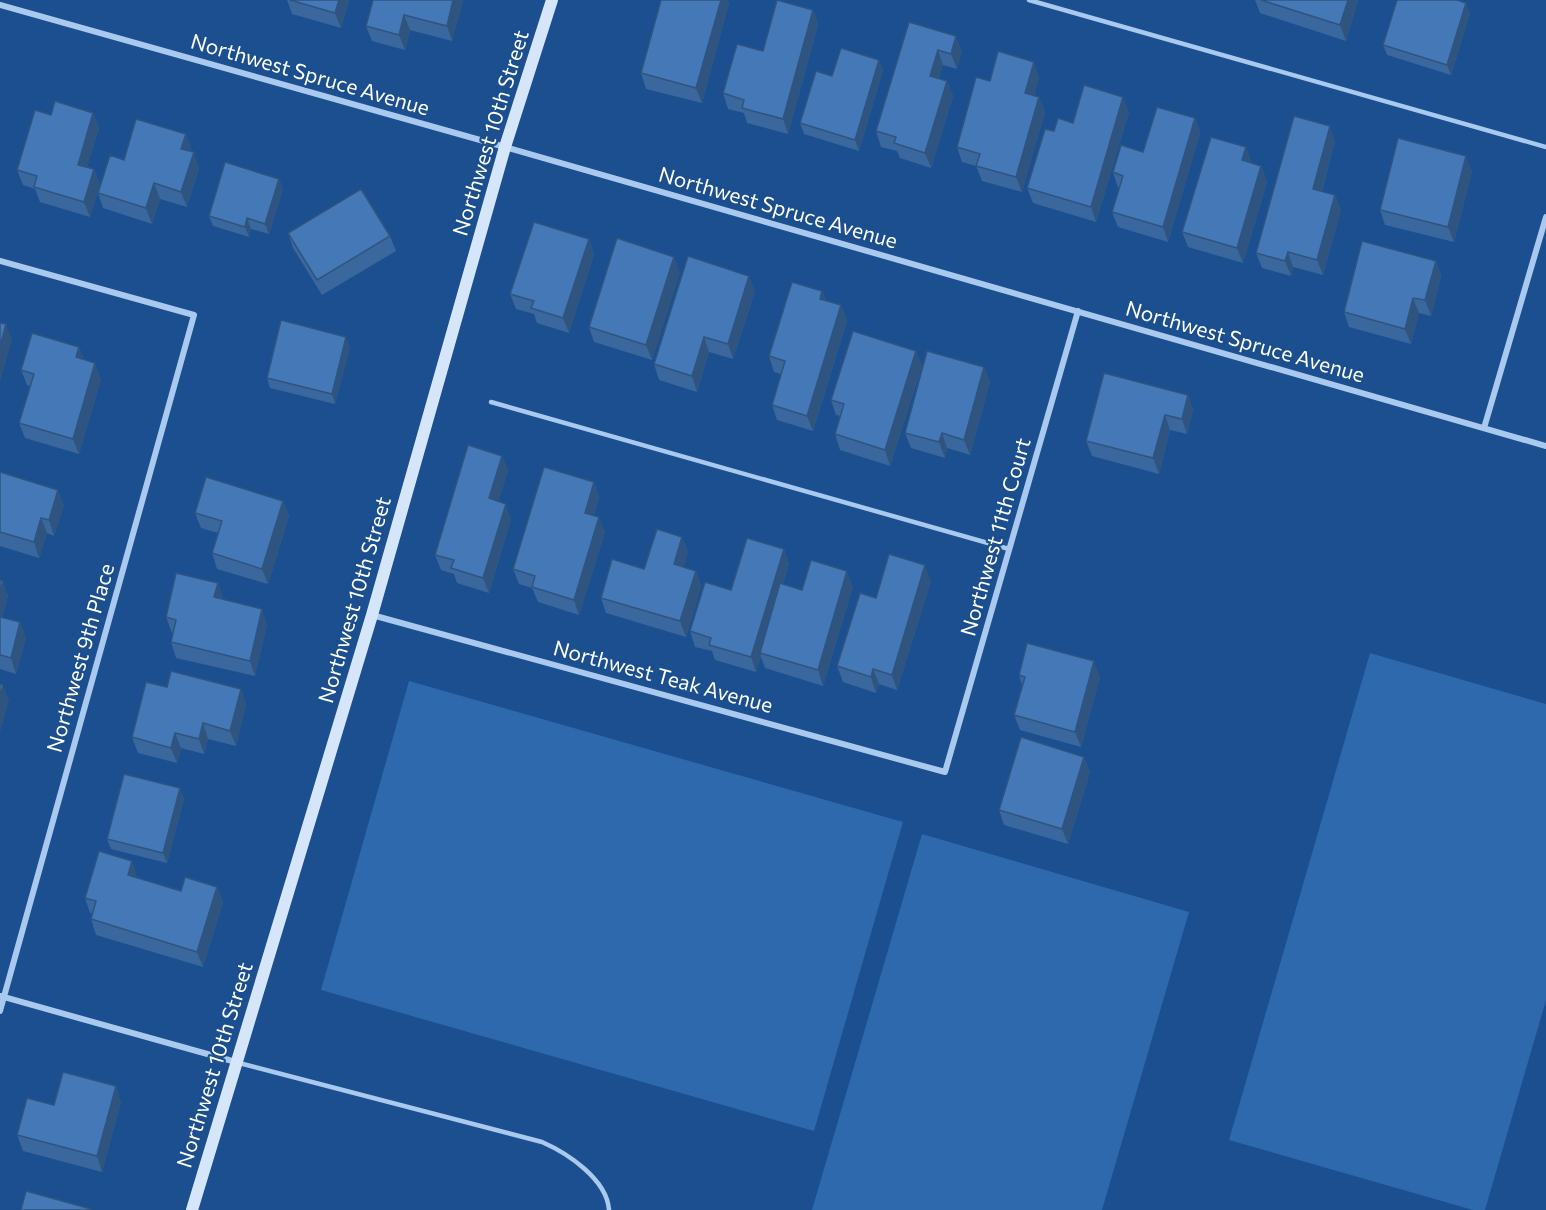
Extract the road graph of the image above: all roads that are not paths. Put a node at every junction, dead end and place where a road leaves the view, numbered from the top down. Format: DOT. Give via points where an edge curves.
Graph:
graph roads {
  1 [pos="552,0"];
  2 [pos="1029,0"];
  3 [pos="0,5"];
  4 [pos="506,147"];
  5 [pos="1546,147"];
  6 [pos="1546,217"];
  7 [pos="0,261"];
  8 [pos="1078,311"];
  9 [pos="490,402"];
  10 [pos="1484,428"];
  11 [pos="1546,446"];
  12 [pos="1010,549"];
  13 [pos="372,615"];
  14 [pos="945,772"];
  15 [pos="2,997"];
  16 [pos="0,1011"];
  17 [pos="236,1062"];
  18 [pos="192,1210"];
  19 [pos="609,1210"];
  1 -- 4 [label="street, Northwest 10th Street"];
  2 -- 5 [label="lane"];
  3 -- 4 [label="street, Northwest Spruce Avenue"];
  4 -- 8 [label="street, Northwest Spruce Avenue"];
  4 -- 13 [label="street, Northwest 10th Street"];
  6 -- 10 [label="street"];
  7 -- 15 [label="street, Northwest 9th Place" via="194,315"];
  8 -- 10 [label="street, Northwest Spruce Avenue"];
  8 -- 12 [label="street, Northwest 11th Court"];
  9 -- 12 [label="lane"];
  10 -- 11 [label="street, Northwest Spruce Avenue"];
  12 -- 14 [label="street, Northwest 11th Court"];
  13 -- 14 [label="street, Northwest Teak Avenue"];
  13 -- 17 [label="street, Northwest 10th Street"];
  15 -- 16 [label="street, Northwest 9th Place"];
  15 -- 17 [label="street"];
  17 -- 18 [label="street, Northwest 10th Street"];
  17 -- 19 [label="lane" via="542,1142 562,1150 591,1174 608,1200"];
}
